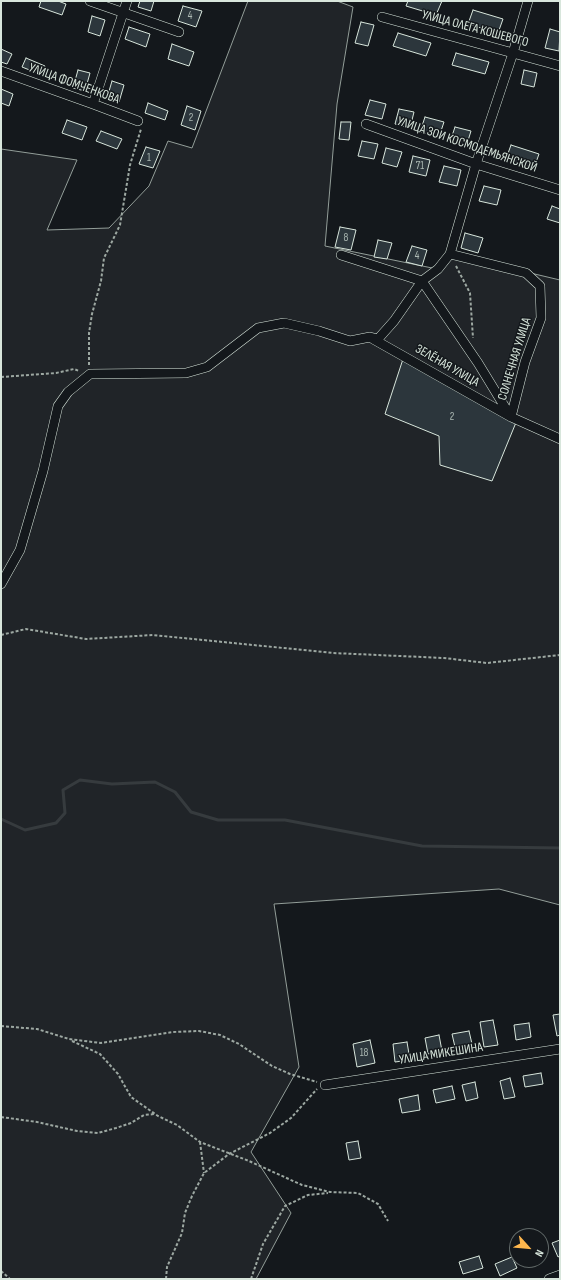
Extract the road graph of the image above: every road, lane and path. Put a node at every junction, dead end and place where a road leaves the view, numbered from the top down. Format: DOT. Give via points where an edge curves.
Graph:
graph roads {
  1 [pos="90,1"];
  2 [pos="127,1"];
  3 [pos="528,1"];
  4 [pos="124,13"];
  5 [pos="382,17"];
  6 [pos="179,32"];
  7 [pos="513,54"];
  8 [pos="560,66"];
  9 [pos="1,71"];
  10 [pos="92,104"];
  11 [pos="138,121"];
  12 [pos="366,124"];
  13 [pos="476,164"];
  14 [pos="560,190"];
  15 [pos="450,254"];
  16 [pos="342,255"];
  17 [pos="422,281"];
  18 [pos="370,337"];
  19 [pos="473,342"];
  20 [pos="90,374"];
  21 [pos="1,377"];
  22 [pos="511,417"];
  23 [pos="560,439"];
  24 [pos="1,584"];
  25 [pos="1,635"];
  26 [pos="560,655"];
  27 [pos="1,1026"];
  28 [pos="69,1039"];
  29 [pos="560,1048"];
  30 [pos="325,1085"];
  31 [pos="157,1114"];
  32 [pos="1,1117"];
  33 [pos="200,1142"];
  34 [pos="229,1154"];
  35 [pos="204,1173"];
  36 [pos="330,1192"];
  37 [pos="388,1221"];
  38 [pos="1,1271"];
  39 [pos="560,1275"];
  40 [pos="10,1279"];
  41 [pos="166,1279"];
  42 [pos="251,1279"];
  43 [pos="549,1279"];
  1 -- 4 [label="street"];
  2 -- 4 [label="street"];
  3 -- 7 [label="street"];
  4 -- 6 [label="street"];
  4 -- 10 [label="street"];
  5 -- 7 [label="street, УЛИЦА ОЛЕГА КОШЕВОГО"];
  7 -- 8 [label="street, УЛИЦА ОЛЕГА КОШЕВОГО"];
  7 -- 13 [label="street"];
  9 -- 10 [label="street, УЛИЦА ФОМЧЕНКОВА"];
  10 -- 11 [label="street, УЛИЦА ФОМЧЕНКОВА"];
  11 -- 20 [label="path" via="142,126 130,165 120,225 104,258 92,314 89,334"];
  12 -- 13 [label="street, УЛИЦА ЗОИ КОСМОДЕМЬЯНСКОЙ"];
  13 -- 14 [label="street, УЛИЦА ЗОИ КОСМОДЕМЬЯНСКОЙ"];
  13 -- 15 [label="street"];
  15 -- 17 [label="street" via="438,269"];
  15 -- 19 [label="path" via="470,293"];
  15 -- 22 [label="street, СОЛНЕЧНАЯ УЛИЦА" via="526,273 540,286 541,318 525,362"];
  16 -- 17 [label="street"];
  17 -- 18 [label="street" via="378,339"];
  17 -- 22 [label="street"];
  18 -- 20 [label="street" via="350,341 284,323 258,328 207,367 186,373"];
  18 -- 22 [label="street, ЗЕЛЁНАЯ УЛИЦА"];
  20 -- 21 [label="path" via="74,369 56,374"];
  20 -- 24 [label="street" via="68,392 58,406 43,471 20,550"];
  22 -- 23 [label="street, ЗЕЛЁНАЯ УЛИЦА"];
  25 -- 26 [label="path" via="26,629 86,639 153,635 333,653 444,658 487,663"];
  27 -- 28 [label="path" via="37,1029"];
  28 -- 30 [label="path" via="101,1043 173,1032 213,1033 239,1044 272,1066"];
  28 -- 31 [label="path" via="100,1054 118,1074 132,1097"];
  29 -- 30 [label="street, УЛИЦА МИКЕШИНА"];
  30 -- 34 [label="path" via="319,1087 286,1122"];
  31 -- 32 [label="path" via="144,1115 131,1123 98,1133"];
  31 -- 33 [label="path"];
  33 -- 34 [label="path"];
  33 -- 35 [label="path"];
  34 -- 35 [label="path"];
  34 -- 36 [label="path" via="302,1185"];
  35 -- 41 [label="path" via="185,1213 182,1233 168,1267"];
  36 -- 37 [label="path" via="358,1193 378,1204"];
  36 -- 42 [label="path" via="308,1195 285,1206 263,1244"];
  38 -- 40 [label="path"];
  39 -- 43 [label="street"];
}
